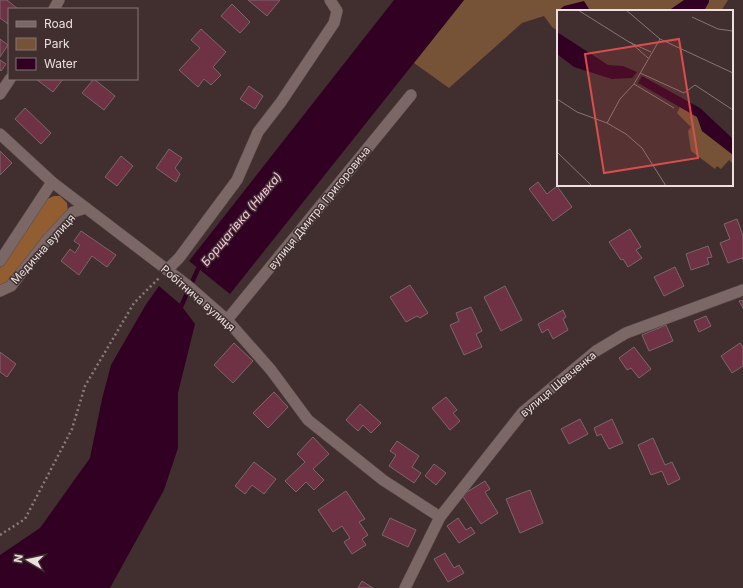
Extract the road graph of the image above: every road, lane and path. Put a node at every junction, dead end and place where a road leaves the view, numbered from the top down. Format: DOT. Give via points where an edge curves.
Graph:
graph roads {
  1 [pos="330,0"];
  2 [pos="9,80"];
  3 [pos="0,94"];
  4 [pos="411,95"];
  5 [pos="0,134"];
  6 [pos="52,182"];
  7 [pos="86,208"];
  8 [pos="0,261"];
  9 [pos="167,270"];
  10 [pos="743,290"];
  11 [pos="0,291"];
  12 [pos="227,320"];
  13 [pos="440,517"];
  14 [pos="0,535"];
  15 [pos="405,588"];
  1 -- 9 [label="street" via="337,11 334,23 258,132 237,180 179,258"];
  2 -- 3 [label="street"];
  4 -- 12 [label="street, вулиця Дмитра Григоровича"];
  5 -- 6 [label="street, Робітнича вулиця"];
  6 -- 7 [label="street, Робітнича вулиця"];
  6 -- 8 [label="street"];
  7 -- 9 [label="street, Робітнича вулиця"];
  7 -- 11 [label="street, Медична вулиця" via="73,212 11,286"];
  9 -- 12 [label="street, Робітнича вулиця"];
  9 -- 14 [label="path" via="134,303 84,386 72,429 25,519"];
  10 -- 13 [label="street, вулиця Шевченка" via="626,333 596,351 523,412"];
  12 -- 13 [label="street, Робітнича вулиця" via="271,370 308,420 383,480"];
  13 -- 15 [label="street, вулиця Шевченка"];
}
